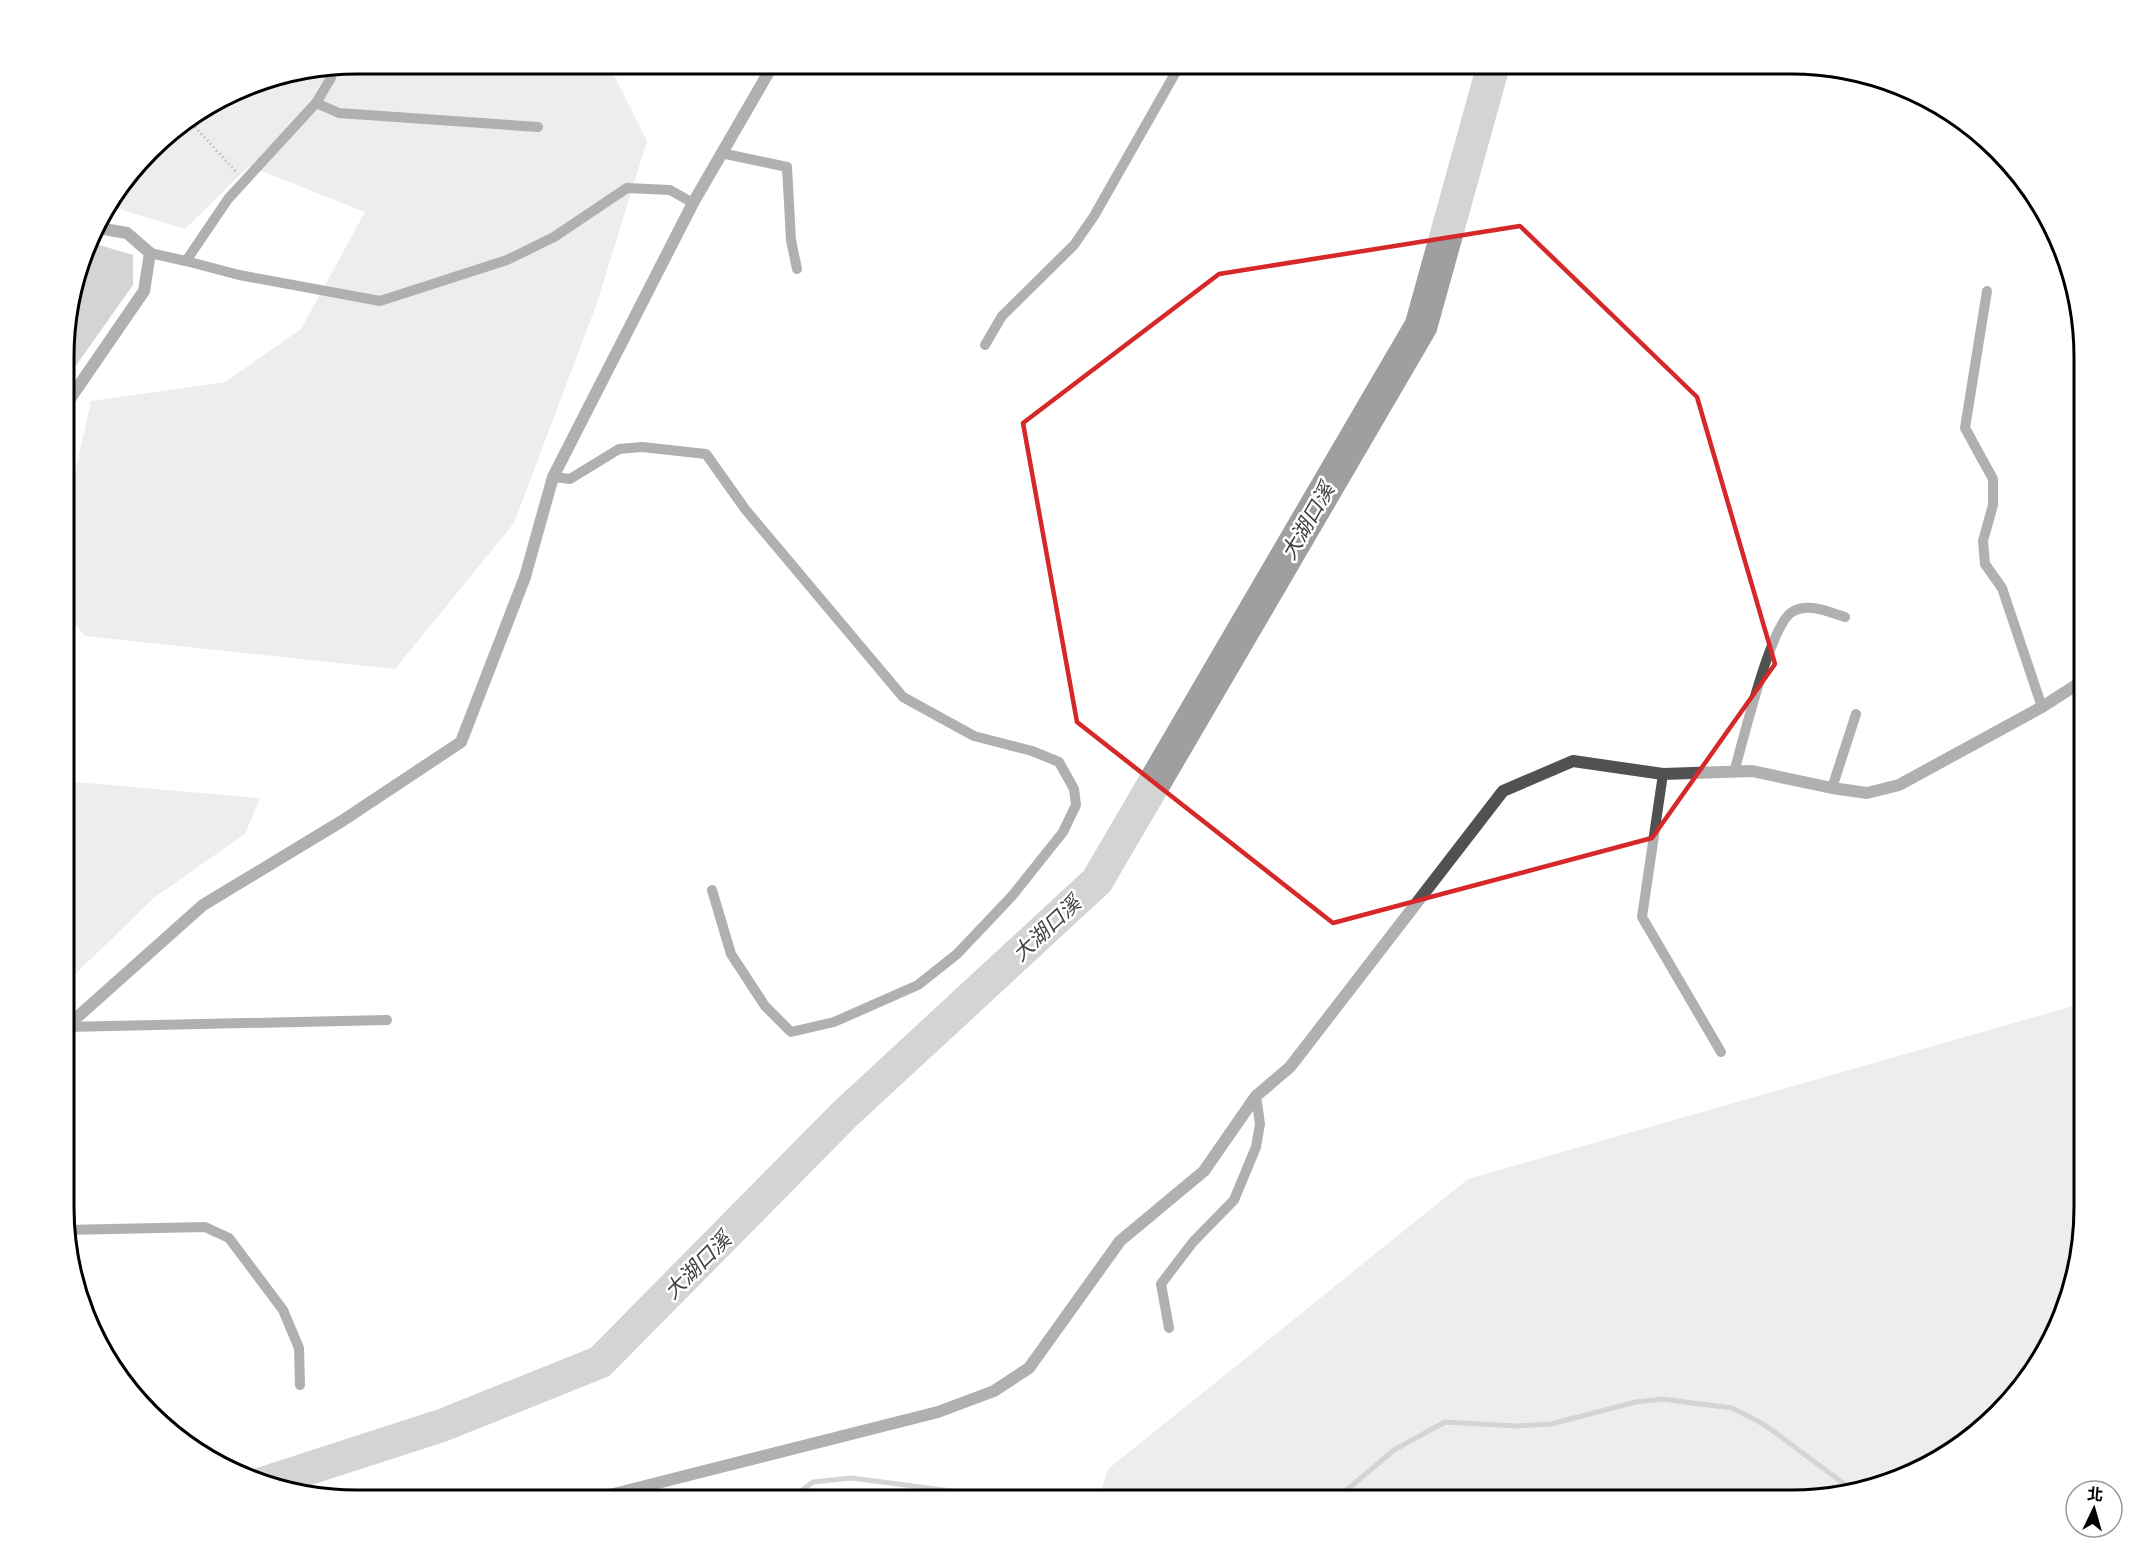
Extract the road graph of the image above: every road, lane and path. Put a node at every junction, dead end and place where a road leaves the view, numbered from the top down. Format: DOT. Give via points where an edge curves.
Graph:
graph roads {
  1 [pos="768,74"];
  2 [pos="1175,74"];
  3 [pos="331,78"];
  4 [pos="316,104"];
  5 [pos="194,125"];
  6 [pos="538,127"];
  7 [pos="721,153"];
  8 [pos="245,181"];
  9 [pos="693,203"];
  10 [pos="104,229"];
  11 [pos="150,254"];
  12 [pos="186,261"];
  13 [pos="797,269"];
  14 [pos="1987,291"];
  15 [pos="985,345"];
  16 [pos="74,393"];
  17 [pos="553,477"];
  18 [pos="1845,617"];
  19 [pos="2074,686"];
  20 [pos="2042,707"];
  21 [pos="1856,714"];
  22 [pos="1734,772"];
  23 [pos="1663,774"];
  24 [pos="1832,788"];
  25 [pos="712,890"];
  26 [pos="387,1020"];
  27 [pos="74,1021"];
  28 [pos="74,1028"];
  29 [pos="1721,1052"];
  30 [pos="1257,1096"];
  31 [pos="75,1230"];
  32 [pos="1169,1328"];
  33 [pos="300,1385"];
  34 [pos="633,1490"];
  1 -- 7 [label="street"];
  2 -- 15 [label="lane" via="1074,245 1002,316"];
  3 -- 4 [label="lane"];
  4 -- 6 [label="lane" via="339,113"];
  4 -- 8 [label="lane"];
  5 -- 8 [label="path"];
  7 -- 9 [label="street"];
  7 -- 13 [label="lane" via="787,167 791,240"];
  8 -- 12 [label="lane"];
  9 -- 12 [label="lane" via="670,190 627,188 554,237 507,260 380,301 239,276"];
  9 -- 17 [label="street"];
  10 -- 11 [label="street" via="127,233"];
  11 -- 12 [label="lane"];
  11 -- 16 [label="street" via="144,291"];
  14 -- 20 [label="lane" via="1965,428 1993,479 1993,505 1983,541 1985,564 2002,588"];
  17 -- 25 [label="lane" via="570,479 619,449 642,447 706,454 745,509 903,697 974,736 1032,750 1059,762 1074,789 1076,805 1063,832 1012,896 957,954 918,985 834,1022 791,1032 765,1006 731,954"];
  17 -- 27 [label="street" via="525,577 461,742 342,821 203,905"];
  18 -- 22 [label="lane" via="1808,606 1790,612 1773,639"];
  19 -- 20 [label="street"];
  20 -- 24 [label="street" via="1899,785 1867,793"];
  21 -- 24 [label="lane"];
  22 -- 23 [label="street"];
  22 -- 24 [label="street" via="1752,771"];
  23 -- 29 [label="lane" via="1642,917"];
  23 -- 30 [label="street" via="1574,761 1503,791 1290,1067"];
  26 -- 28 [label="lane"];
  30 -- 32 [label="lane" via="1260,1124 1256,1147 1233,1200 1193,1242 1161,1284"];
  30 -- 34 [label="street" via="1204,1171 1120,1241 1029,1368 994,1390 938,1412"];
  31 -- 33 [label="lane" via="205,1227 229,1238 283,1310 299,1348"];
}
